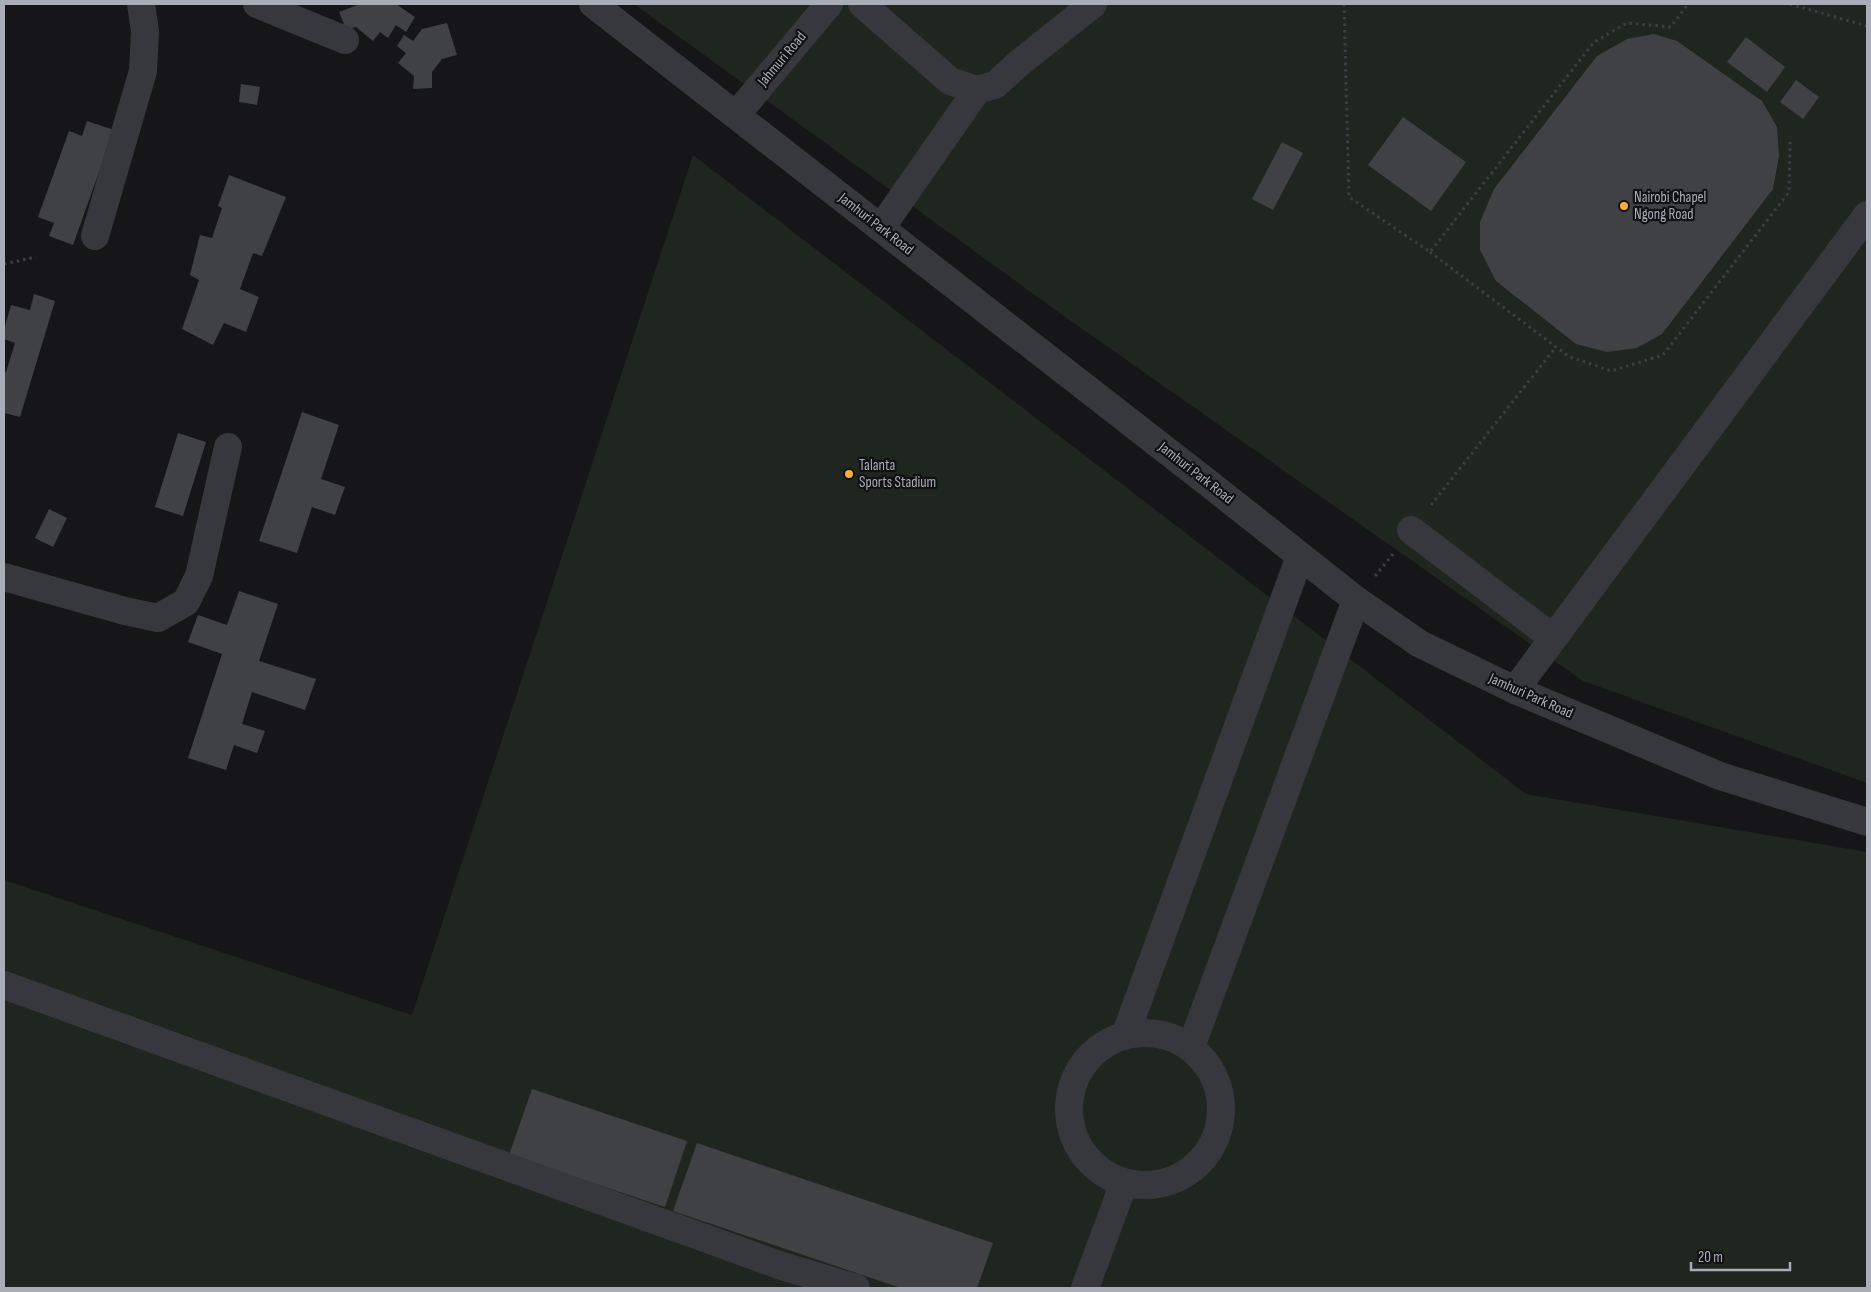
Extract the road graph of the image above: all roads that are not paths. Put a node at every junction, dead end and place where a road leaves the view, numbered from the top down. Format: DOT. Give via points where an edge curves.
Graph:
graph roads {
  1 [pos="141,4"];
  2 [pos="257,4"];
  3 [pos="592,4"];
  4 [pos="829,4"];
  5 [pos="862,4"];
  6 [pos="1093,4"];
  7 [pos="345,40"];
  8 [pos="977,90"];
  9 [pos="736,115"];
  10 [pos="1867,215"];
  11 [pos="881,228"];
  12 [pos="95,236"];
  13 [pos="228,447"];
  14 [pos="1411,530"];
  15 [pos="1300,556"];
  16 [pos="4,577"];
  17 [pos="1356,600"];
  18 [pos="1553,638"];
  19 [pos="1515,690"];
  20 [pos="1867,822"];
  21 [pos="4,985"];
  22 [pos="1125,1036"];
  23 [pos="1191,1047"];
  24 [pos="1124,1183"];
  25 [pos="856,1288"];
  26 [pos="1085,1288"];
  1 -- 12 [label="street" via="145,31 143,71"];
  2 -- 7 [label="street"];
  3 -- 9 [label="street, Jamhuri Park Road"];
  4 -- 9 [label="street, Jahmuri Road"];
  5 -- 8 [label="street" via="950,81"];
  6 -- 8 [label="street" via="995,85"];
  8 -- 11 [label="street"];
  9 -- 11 [label="street, Jamhuri Park Road"];
  10 -- 18 [label="street"];
  11 -- 15 [label="street, Jamhuri Park Road"];
  13 -- 16 [label="street" via="199,576 186,602 158,618"];
  14 -- 18 [label="street"];
  15 -- 17 [label="street, Jamhuri Park Road"];
  15 -- 22 [label="street"];
  17 -- 19 [label="street, Jamhuri Park Road" via="1420,644"];
  17 -- 23 [label="street"];
  18 -- 19 [label="street"];
  19 -- 20 [label="street, Jamhuri Park Road" via="1720,776"];
  21 -- 25 [label="street" via="782,1266"];
  22 -- 23 [label="street" via="1143,1032 1169,1036"];
  22 -- 24 [label="street" via="1117,1037 1095,1051 1078,1072 1069,1096 1069,1123 1078,1148 1094,1168"];
  23 -- 24 [label="street" via="1208,1065 1219,1087 1222,1111 1218,1135 1206,1156 1188,1173 1165,1184 1141,1186"];
  24 -- 26 [label="street"];
}
